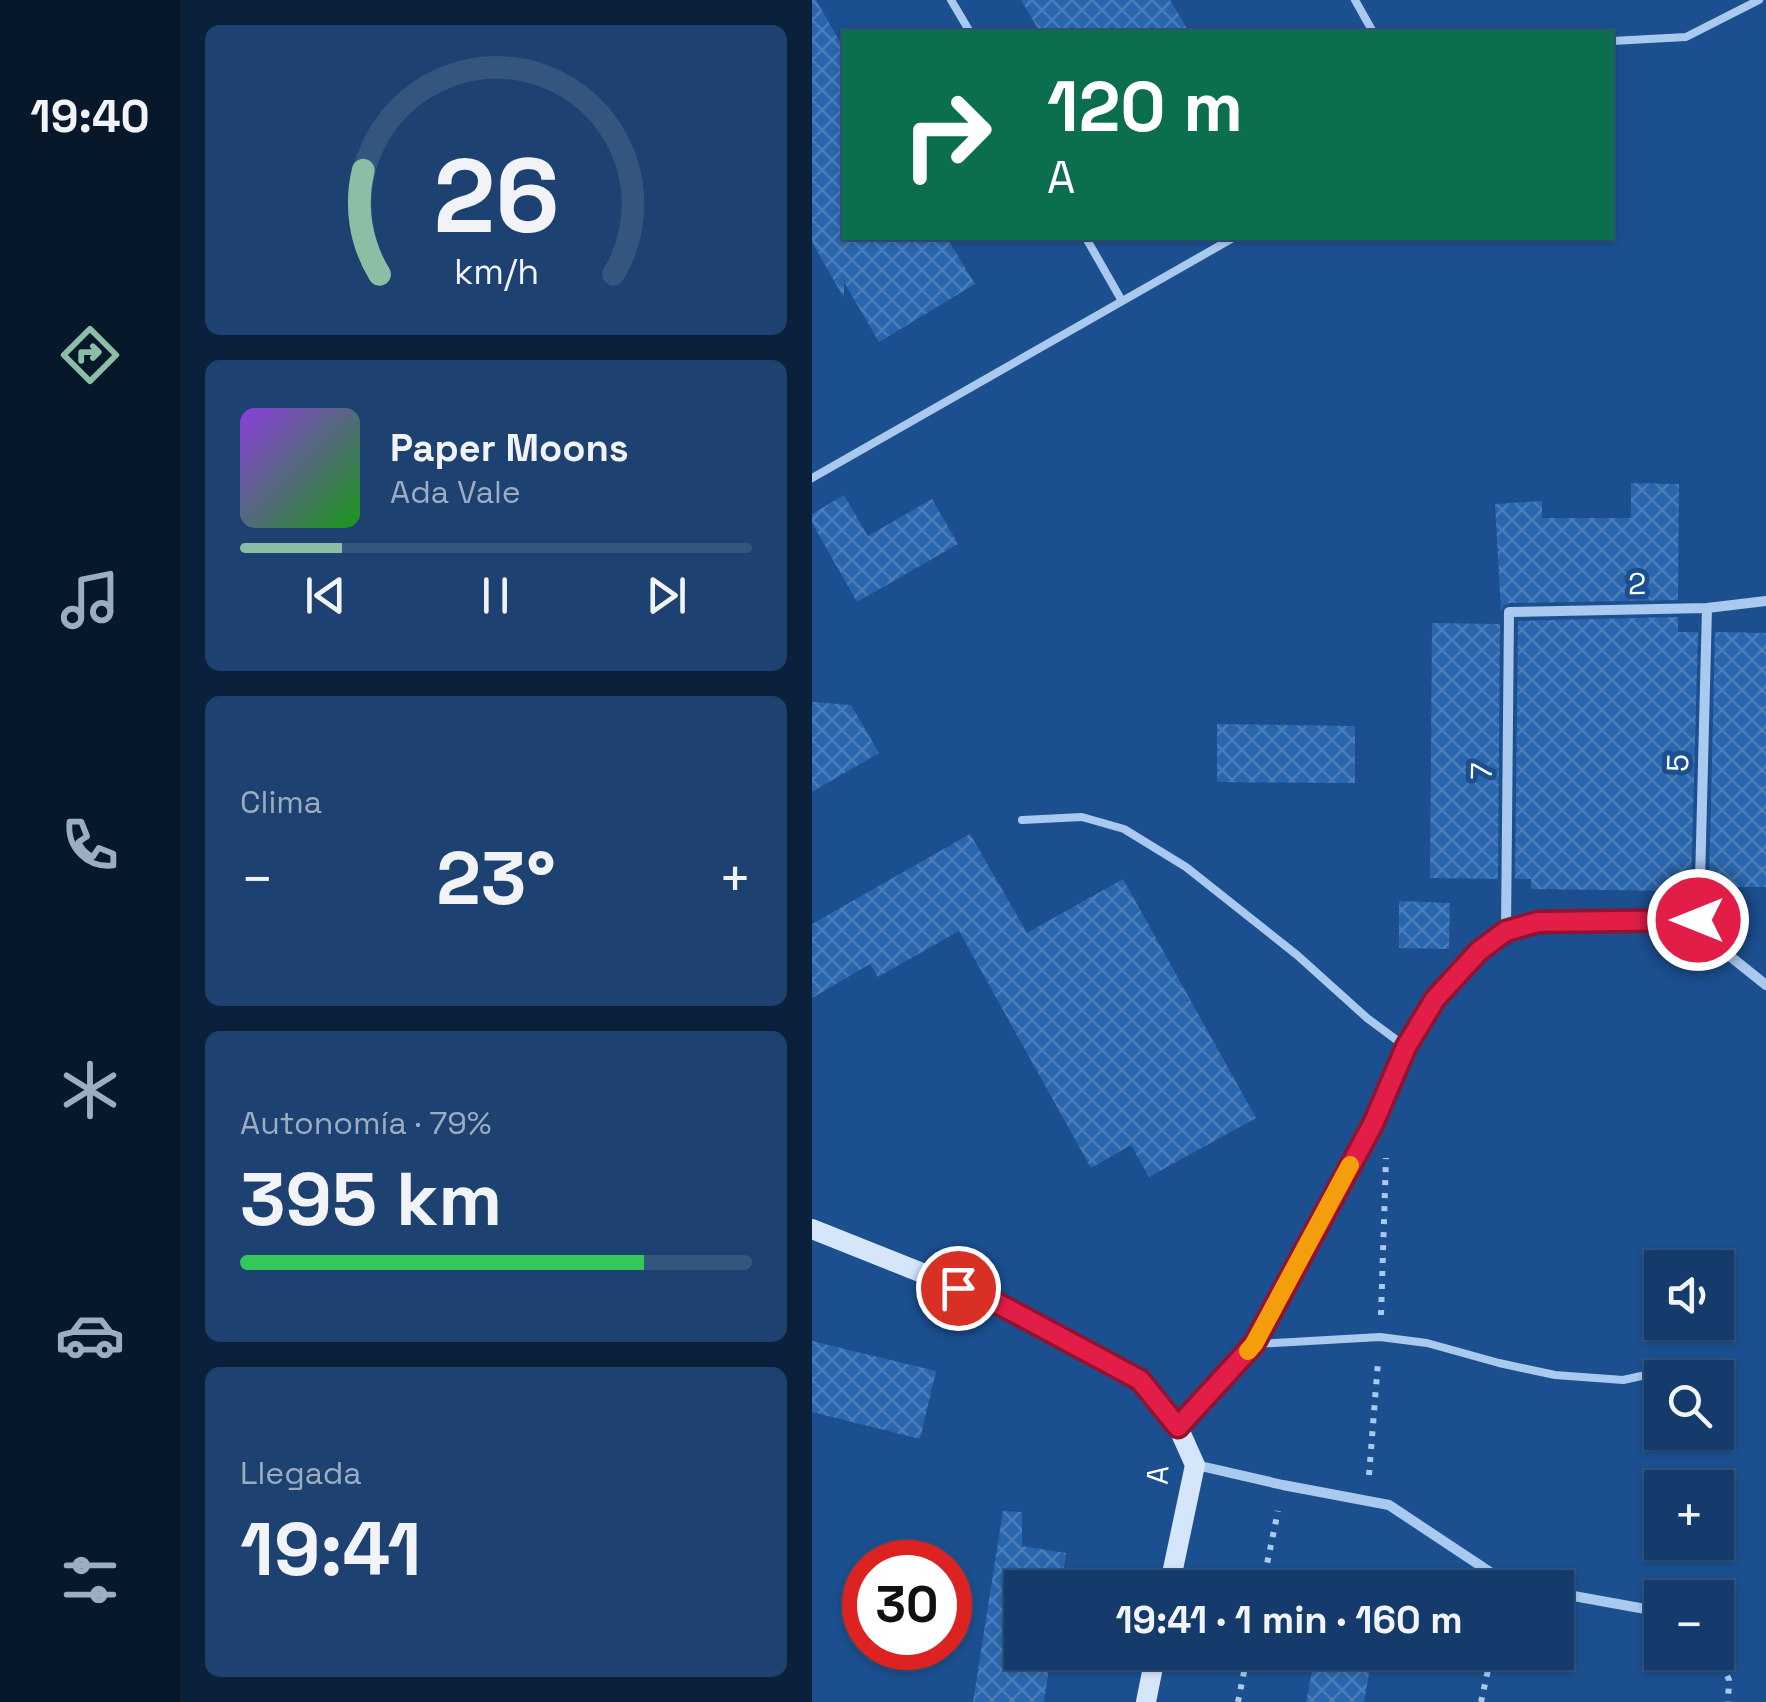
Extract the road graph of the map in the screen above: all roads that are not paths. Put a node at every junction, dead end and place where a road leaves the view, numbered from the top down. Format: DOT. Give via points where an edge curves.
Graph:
graph roads {
  1 [pos="951,0"];
  2 [pos="1355,0"];
  3 [pos="1759,0"];
  4 [pos="969,30"];
  5 [pos="1372,30"];
  6 [pos="1614,41"];
  7 [pos="1087,240"];
  8 [pos="1229,240"];
  9 [pos="1122,301"];
  10 [pos="812,478"];
  11 [pos="1766,601"];
  12 [pos="1707,608"];
  13 [pos="1509,612"];
  14 [pos="1022,820"];
  15 [pos="1698,920"];
  16 [pos="1506,931"];
  17 [pos="1766,985"];
  18 [pos="1406,1047"];
  19 [pos="812,1229"];
  20 [pos="1254,1344"];
  21 [pos="1644,1375"];
  22 [pos="1178,1427"];
  23 [pos="1195,1465"];
  24 [pos="1173,1570"];
  25 [pos="1487,1570"];
  26 [pos="1574,1596"];
  27 [pos="1644,1609"];
  28 [pos="1152,1670"];
  29 [pos="1146,1702"];
  1 -- 4 [label="lane"];
  2 -- 5 [label="lane"];
  3 -- 6 [label="lane" via="1686,37"];
  7 -- 9 [label="lane"];
  8 -- 9 [label="lane"];
  9 -- 10 [label="lane"];
  11 -- 12 [label="street, 2"];
  12 -- 13 [label="street, 2"];
  12 -- 15 [label="street, 5"];
  13 -- 16 [label="street, 7"];
  14 -- 18 [label="lane" via="1082,817 1124,829 1186,867"];
  15 -- 16 [label="street" via="1538,922"];
  15 -- 17 [label="street"];
  16 -- 18 [label="street" via="1435,999"];
  18 -- 20 [label="street" via="1373,1124"];
  19 -- 22 [label="street, A" via="995,1302 1140,1380"];
  20 -- 21 [label="lane" via="1380,1337 1555,1375"];
  20 -- 22 [label="street"];
  22 -- 23 [label="street, A"];
  23 -- 24 [label="street, A"];
  23 -- 25 [label="street" via="1388,1505"];
  26 -- 27 [label="street"];
  28 -- 29 [label="street"];
}
